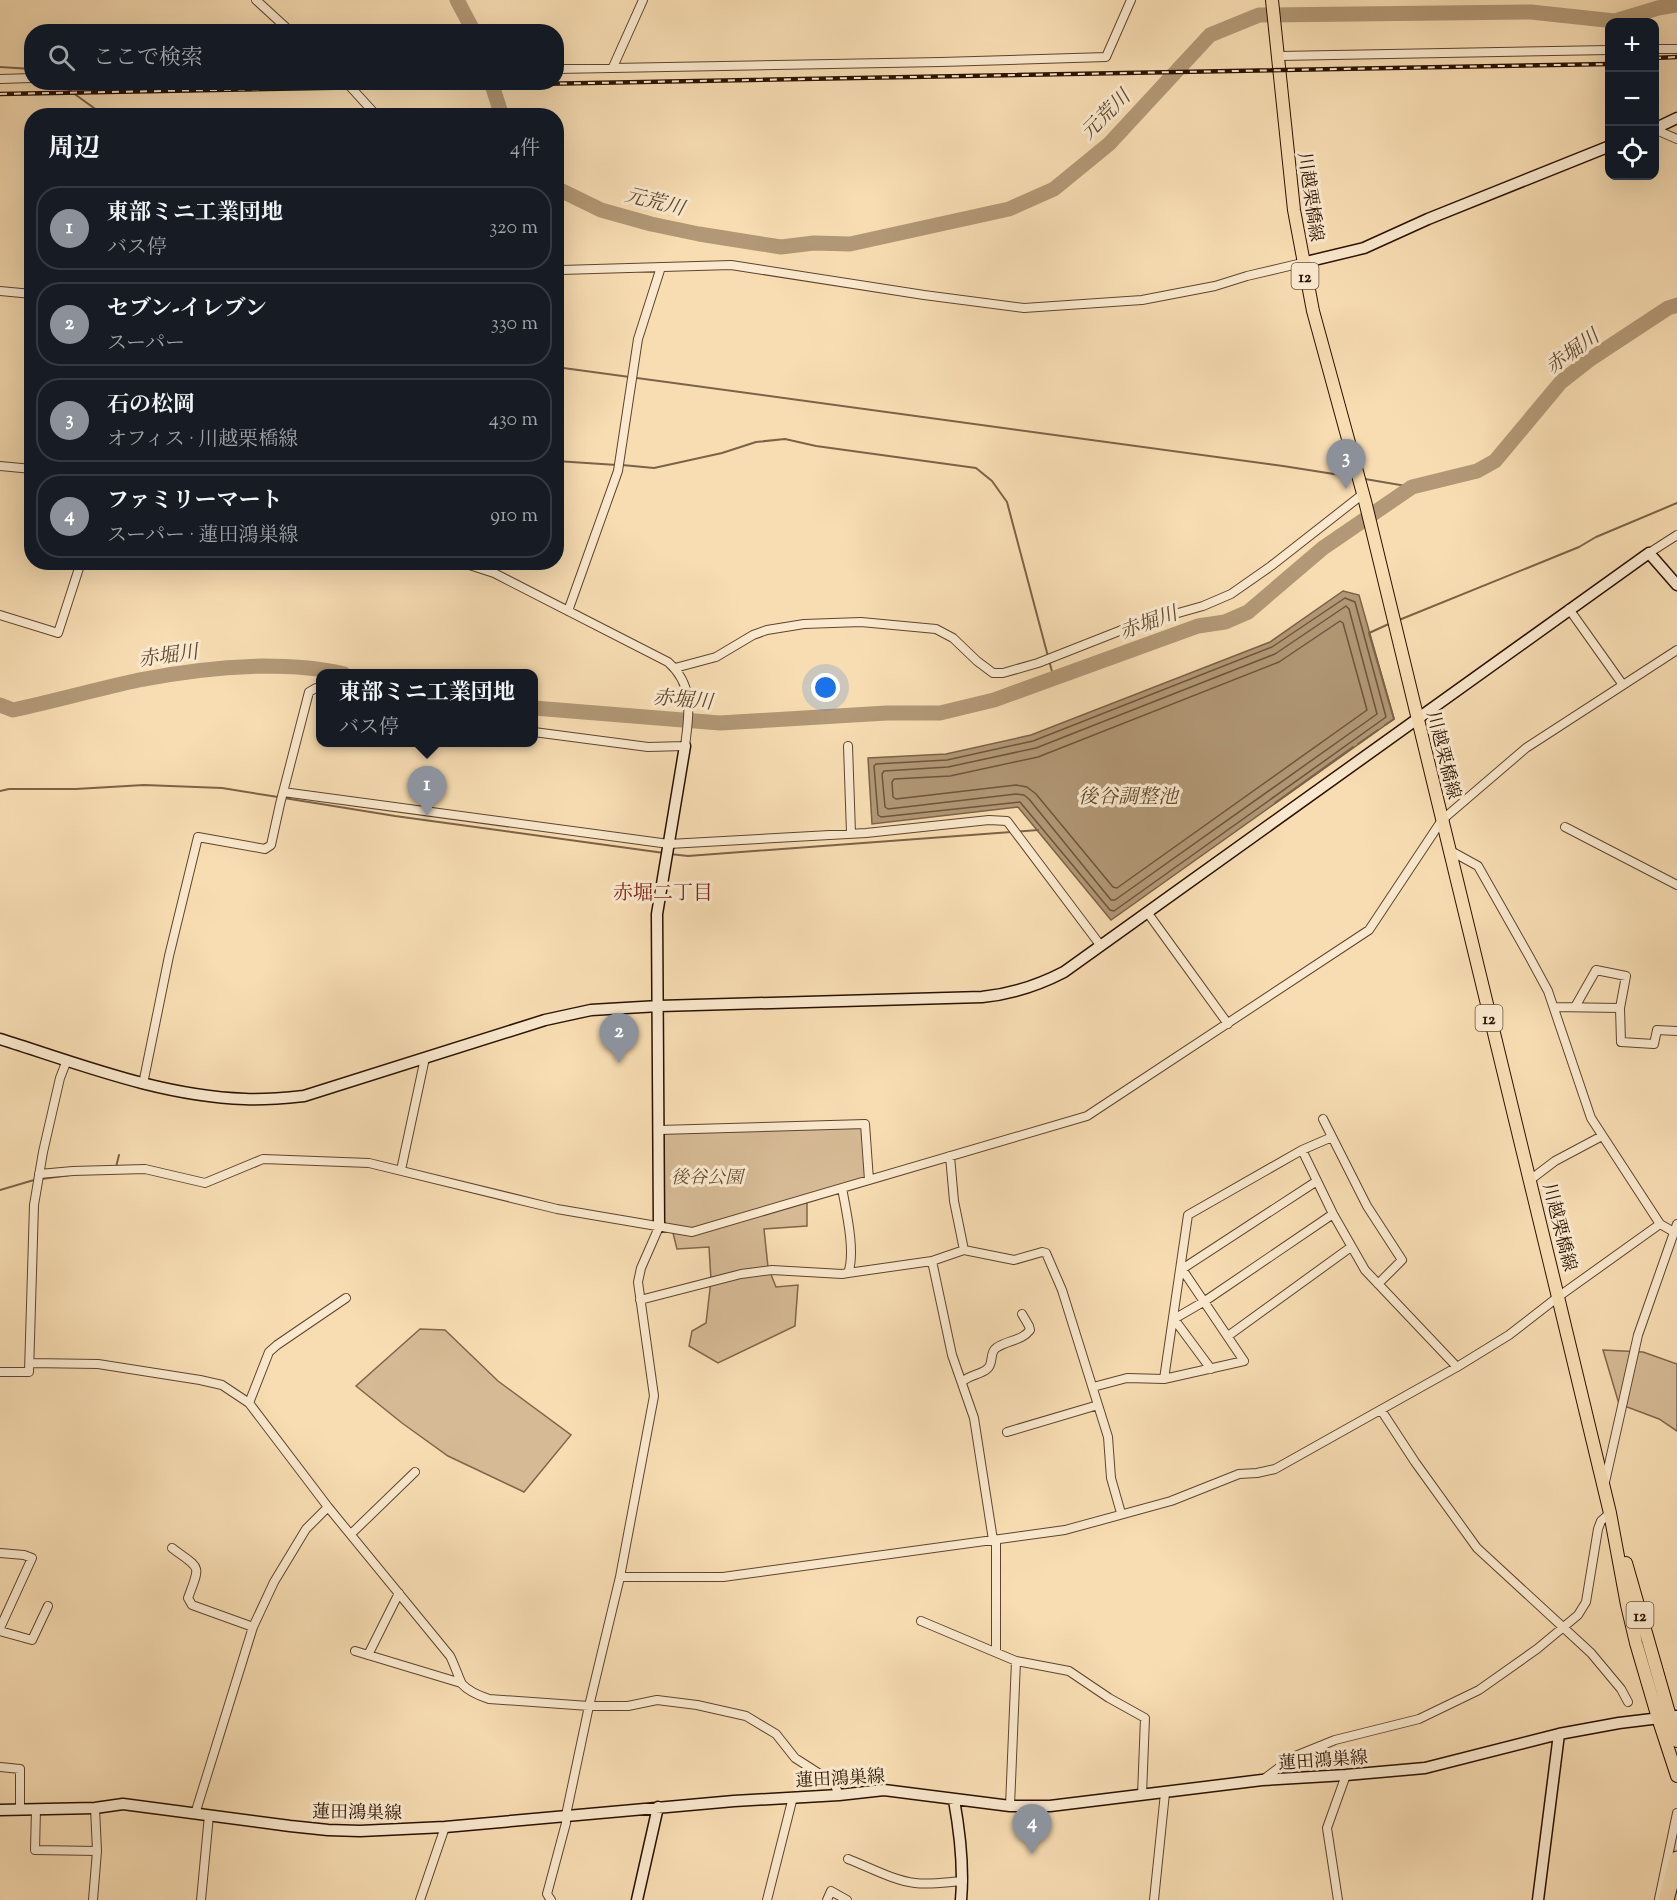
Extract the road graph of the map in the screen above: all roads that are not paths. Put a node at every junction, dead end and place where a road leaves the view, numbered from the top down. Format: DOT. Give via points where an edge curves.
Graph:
graph roads {
  1 [pos="256,0"];
  2 [pos="643,0"];
  3 [pos="1131,0"];
  4 [pos="1272,0"];
  5 [pos="282,24"];
  6 [pos="1659,49"];
  7 [pos="1677,49"];
  8 [pos="1279,50"];
  9 [pos="1605,50"];
  10 [pos="613,67"];
  11 [pos="564,69"];
  12 [pos="24,78"];
  13 [pos="0,79"];
  14 [pos="353,90"];
  15 [pos="370,108"];
  16 [pos="1677,118"];
  17 [pos="1659,127"];
  18 [pos="1659,131"];
  19 [pos="1677,139"];
  20 [pos="1605,148"];
  21 [pos="1302,263"];
  22 [pos="662,267"];
  23 [pos="564,270"];
  24 [pos="0,291"];
  25 [pos="24,293"];
  26 [pos="0,466"];
  27 [pos="24,468"];
  28 [pos="1364,498"];
  29 [pos="1677,535"];
  30 [pos="1649,553"];
  31 [pos="78,570"];
  32 [pos="485,570"];
  33 [pos="1677,585"];
  34 [pos="1569,609"];
  35 [pos="568,611"];
  36 [pos="0,615"];
  37 [pos="1677,650"];
  38 [pos="675,668"];
  39 [pos="1623,685"];
  40 [pos="316,688"];
  41 [pos="1417,719"];
  42 [pos="538,733"];
  43 [pos="685,746"];
  44 [pos="848,746"];
  45 [pos="283,792"];
  46 [pos="1442,820"];
  47 [pos="1565,827"];
  48 [pos="851,833"];
  49 [pos="669,844"];
  50 [pos="1448,849"];
  51 [pos="1677,885"];
  52 [pos="1147,912"];
  53 [pos="1101,946"];
  54 [pos="659,1006"];
  55 [pos="1554,1006"];
  56 [pos="1575,1007"];
  57 [pos="1620,1008"];
  58 [pos="1228,1024"];
  59 [pos="1677,1032"];
  60 [pos="0,1039"];
  61 [pos="425,1058"];
  62 [pos="67,1060"];
  63 [pos="143,1084"];
  64 [pos="1323,1119"];
  65 [pos="659,1130"];
  66 [pos="1602,1136"];
  67 [pos="1332,1137"];
  68 [pos="1302,1150"];
  69 [pos="950,1155"];
  70 [pos="401,1170"];
  71 [pos="39,1174"];
  72 [pos="869,1180"];
  73 [pos="1530,1180"];
  74 [pos="1317,1181"];
  75 [pos="842,1188"];
  76 [pos="1333,1214"];
  77 [pos="1660,1224"];
  78 [pos="1677,1224"];
  79 [pos="659,1227"];
  80 [pos="1674,1232"];
  81 [pos="1673,1245"];
  82 [pos="1351,1247"];
  83 [pos="964,1250"];
  84 [pos="932,1261"];
  85 [pos="1182,1269"];
  86 [pos="848,1273"];
  87 [pos="1378,1284"];
  88 [pos="1558,1297"];
  89 [pos="346,1299"];
  90 [pos="640,1300"];
  91 [pos="1205,1301"];
  92 [pos="1022,1314"];
  93 [pos="1174,1318"];
  94 [pos="1228,1336"];
  95 [pos="30,1363"];
  96 [pos="1457,1367"];
  97 [pos="1211,1369"];
  98 [pos="0,1372"];
  99 [pos="1164,1379"];
  100 [pos="962,1382"];
  101 [pos="1093,1387"];
  102 [pos="249,1403"];
  103 [pos="1098,1405"];
  104 [pos="1381,1410"];
  105 [pos="1007,1432"];
  106 [pos="415,1472"];
  107 [pos="1604,1490"];
  108 [pos="328,1507"];
  109 [pos="1610,1513"];
  110 [pos="1120,1514"];
  111 [pos="351,1534"];
  112 [pos="995,1540"];
  113 [pos="172,1548"];
  114 [pos="0,1553"];
  115 [pos="620,1577"];
  116 [pos="399,1593"];
  117 [pos="48,1606"];
  118 [pos="921,1621"];
  119 [pos="253,1627"];
  120 [pos="1563,1627"];
  121 [pos="0,1630"];
  122 [pos="355,1651"];
  123 [pos="996,1652"];
  124 [pos="368,1655"];
  125 [pos="1016,1661"];
  126 [pos="461,1683"];
  127 [pos="1628,1702"];
  128 [pos="589,1706"];
  129 [pos="1668,1717"];
  130 [pos="1559,1734"];
  131 [pos="1677,1741"];
  132 [pos="0,1767"];
  133 [pos="1346,1775"];
  134 [pos="1677,1776"];
  135 [pos="1262,1780"];
  136 [pos="1165,1793"];
  137 [pos="839,1795"];
  138 [pos="1142,1795"];
  139 [pos="793,1797"];
  140 [pos="954,1800"];
  141 [pos="1010,1806"];
  142 [pos="658,1807"];
  143 [pos="95,1808"];
  144 [pos="36,1809"];
  145 [pos="0,1810"];
  146 [pos="21,1810"];
  147 [pos="1677,1813"];
  148 [pos="195,1814"];
  149 [pos="209,1815"];
  150 [pos="566,1815"];
  151 [pos="446,1827"];
  152 [pos="97,1851"];
  153 [pos="848,1858"];
  154 [pos="1677,1859"];
  155 [pos="963,1881"];
  156 [pos="93,1900"];
  157 [pos="201,1900"];
  158 [pos="420,1900"];
  159 [pos="551,1900"];
  160 [pos="637,1900"];
  161 [pos="768,1900"];
  162 [pos="827,1900"];
  163 [pos="847,1900"];
  164 [pos="961,1900"];
  165 [pos="1154,1900"];
  166 [pos="1338,1900"];
  167 [pos="1539,1900"];
  168 [pos="1659,1900"];
  169 [pos="1666,1900"];
  1 -- 5 [label="street"];
  2 -- 10 [label="street"];
  3 -- 10 [label="street" via="1106,57"];
  4 -- 8 [label="main road, 川越栗橋線 / 12"];
  6 -- 7 [label="street"];
  8 -- 9 [label="street"];
  8 -- 21 [label="main road, 川越栗橋線 / 12" via="1289,173"];
  10 -- 11 [label="street"];
  12 -- 13 [label="street"];
  14 -- 15 [label="street"];
  16 -- 17 [label="street"];
  18 -- 19 [label="street"];
  20 -- 21 [label="street" via="1364,248"];
  21 -- 22 [label="street" via="1142,300 1024,308 731,265"];
  21 -- 28 [label="main road, 川越栗橋線 / 12"];
  22 -- 23 [label="street"];
  22 -- 35 [label="street" via="638,339 618,471"];
  24 -- 25 [label="street"];
  26 -- 27 [label="street"];
  28 -- 38 [label="street" via="1231,594 1003,673 993,673 953,638 936,629 861,622 767,630 716,657"];
  28 -- 41 [label="main road, 川越栗橋線 / 12"];
  29 -- 30 [label="street"];
  30 -- 33 [label="street"];
  30 -- 34 [label="street"];
  31 -- 36 [label="street" via="58,633"];
  32 -- 35 [label="street"];
  34 -- 39 [label="street"];
  34 -- 41 [label="street"];
  35 -- 38 [label="street"];
  37 -- 39 [label="street"];
  38 -- 43 [label="street" via="685,684 690,705"];
  39 -- 46 [label="street" via="1526,748"];
  40 -- 45 [label="street" via="309,692"];
  41 -- 46 [label="main road, 川越栗橋線 / 12"];
  41 -- 52 [label="street"];
  42 -- 43 [label="street" via="648,747"];
  43 -- 49 [label="street"];
  44 -- 48 [label="street"];
  45 -- 49 [label="street"];
  45 -- 63 [label="street" via="271,845 265,849 198,837"];
  46 -- 50 [label="main road, 川越栗橋線 / 12"];
  46 -- 58 [label="street" via="1369,930"];
  47 -- 51 [label="street"];
  48 -- 49 [label="street"];
  48 -- 53 [label="street" via="1007,820"];
  49 -- 54 [label="street" via="657,914"];
  50 -- 55 [label="street" via="1478,866"];
  50 -- 73 [label="main road, 川越栗橋線 / 12"];
  52 -- 53 [label="street"];
  52 -- 58 [label="street"];
  53 -- 54 [label="street" via="1043,983 1007,994"];
  54 -- 61 [label="street" via="572,1013"];
  54 -- 65 [label="street"];
  55 -- 56 [label="street"];
  55 -- 66 [label="street" via="1591,1118"];
  56 -- 57 [label="street"];
  56 -- 57 [label="street" via="1596,970 1626,976"];
  57 -- 59 [label="street" via="1621,1042 1654,1044 1657,1030"];
  58 -- 69 [label="street" via="1087,1116"];
  60 -- 62 [label="street"];
  61 -- 63 [label="street" via="304,1096 246,1100"];
  61 -- 70 [label="street"];
  62 -- 63 [label="street"];
  62 -- 71 [label="street"];
  64 -- 67 [label="street"];
  65 -- 72 [label="street" via="865,1124"];
  65 -- 79 [label="street"];
  66 -- 73 [label="street" via="1555,1161"];
  66 -- 77 [label="street"];
  67 -- 68 [label="street"];
  67 -- 87 [label="street" via="1367,1206 1402,1260"];
  68 -- 74 [label="street"];
  68 -- 85 [label="street" via="1188,1215"];
  69 -- 72 [label="street"];
  69 -- 83 [label="street"];
  70 -- 71 [label="street" via="369,1162 263,1160 205,1183 145,1169"];
  70 -- 79 [label="street" via="557,1209"];
  71 -- 95 [label="street" via="34,1205"];
  72 -- 75 [label="street"];
  73 -- 88 [label="main road, 川越栗橋線 / 12"];
  74 -- 76 [label="street"];
  74 -- 85 [label="street"];
  75 -- 79 [label="street" via="692,1232"];
  75 -- 86 [label="street" via="850,1237"];
  76 -- 82 [label="street"];
  76 -- 91 [label="street"];
  77 -- 80 [label="street"];
  77 -- 88 [label="street"];
  78 -- 80 [label="street"];
  79 -- 90 [label="street" via="641,1268"];
  80 -- 81 [label="street"];
  81 -- 107 [label="street" via="1638,1335"];
  82 -- 87 [label="street"];
  82 -- 94 [label="street"];
  83 -- 84 [label="street"];
  83 -- 101 [label="street" via="1014,1260 1046,1253"];
  84 -- 86 [label="street"];
  84 -- 100 [label="street" via="952,1355"];
  85 -- 91 [label="street"];
  85 -- 93 [label="street"];
  86 -- 90 [label="street" via="772,1270 741,1274"];
  87 -- 96 [label="street"];
  88 -- 96 [label="street" via="1509,1335"];
  88 -- 107 [label="main road, 川越栗橋線 / 12"];
  89 -- 102 [label="street" via="269,1353"];
  90 -- 115 [label="street" via="654,1396"];
  91 -- 93 [label="street"];
  91 -- 94 [label="street"];
  92 -- 100 [label="street" via="1030,1330 1027,1335 997,1347 988,1369"];
  93 -- 97 [label="street"];
  93 -- 99 [label="street"];
  94 -- 97 [label="street" via="1244,1361"];
  95 -- 98 [label="street" via="29,1372"];
  95 -- 102 [label="street" via="98,1364 200,1380 222,1385"];
  96 -- 104 [label="street"];
  97 -- 99 [label="street"];
  99 -- 101 [label="street" via="1126,1378"];
  100 -- 112 [label="street" via="974,1418"];
  101 -- 103 [label="street"];
  102 -- 108 [label="street"];
  103 -- 105 [label="street"];
  103 -- 110 [label="street" via="1108,1437 1111,1478"];
  104 -- 110 [label="street" via="1275,1469 1239,1474 1171,1501"];
  104 -- 120 [label="street" via="1477,1548"];
  106 -- 111 [label="street"];
  107 -- 109 [label="main road, 川越栗橋線 / 12"];
  108 -- 111 [label="street"];
  108 -- 119 [label="street" via="306,1529"];
  109 -- 120 [label="street" via="1598,1529 1586,1602"];
  109 -- 129 [label="main road, 川越栗橋線 / 12" via="1627,1605"];
  110 -- 112 [label="street" via="1065,1530"];
  111 -- 116 [label="street"];
  112 -- 115 [label="street" via="723,1577"];
  112 -- 123 [label="street"];
  113 -- 119 [label="street" via="198,1572 188,1598 192,1605"];
  114 -- 121 [label="street" via="32,1558"];
  115 -- 128 [label="street"];
  116 -- 124 [label="street"];
  116 -- 126 [label="street" via="450,1656"];
  117 -- 121 [label="street" via="32,1640"];
  118 -- 123 [label="street"];
  119 -- 148 [label="street"];
  120 -- 127 [label="street" via="1591,1653"];
  120 -- 135 [label="street" via="1479,1690 1419,1719 1335,1740 1293,1757"];
  122 -- 124 [label="street"];
  123 -- 125 [label="street"];
  124 -- 126 [label="street"];
  125 -- 138 [label="street" via="1069,1671 1145,1718"];
  125 -- 141 [label="street"];
  126 -- 128 [label="street" via="489,1699"];
  128 -- 137 [label="street" via="628,1706 657,1700 746,1716 776,1734 795,1758 834,1783"];
  128 -- 150 [label="street"];
  129 -- 130 [label="street, 蓮田鴻巣線"];
  129 -- 131 [label="main road, 川越栗橋線 / 12"];
  129 -- 134 [label="main road, 川越栗橋線 / 12"];
  130 -- 133 [label="street, 蓮田鴻巣線" via="1425,1768"];
  130 -- 167 [label="street"];
  132 -- 146 [label="street" via="20,1769"];
  133 -- 135 [label="street, 蓮田鴻巣線"];
  133 -- 166 [label="street" via="1327,1828"];
  135 -- 136 [label="street, 蓮田鴻巣線"];
  136 -- 138 [label="street, 蓮田鴻巣線"];
  136 -- 165 [label="street"];
  137 -- 139 [label="street, 蓮田鴻巣線"];
  137 -- 140 [label="street, 蓮田鴻巣線" via="884,1790"];
  138 -- 141 [label="street, 蓮田鴻巣線" via="1050,1806"];
  139 -- 142 [label="street, 蓮田鴻巣線"];
  139 -- 161 [label="street"];
  140 -- 141 [label="street, 蓮田鴻巣線"];
  140 -- 155 [label="street"];
  142 -- 150 [label="street, 蓮田鴻巣線"];
  142 -- 160 [label="street"];
  143 -- 144 [label="street, 蓮田鴻巣線"];
  143 -- 148 [label="street, 蓮田鴻巣線" via="123,1804"];
  143 -- 152 [label="street"];
  144 -- 146 [label="street, 蓮田鴻巣線"];
  144 -- 152 [label="street" via="35,1850"];
  145 -- 146 [label="street, 蓮田鴻巣線"];
  147 -- 168 [label="street"];
  148 -- 149 [label="street, 蓮田鴻巣線"];
  149 -- 151 [label="street, 蓮田鴻巣線" via="328,1830"];
  149 -- 157 [label="street"];
  150 -- 151 [label="street, 蓮田鴻巣線"];
  150 -- 159 [label="street" via="547,1894"];
  151 -- 158 [label="street"];
  152 -- 156 [label="street"];
  153 -- 155 [label="street" via="916,1883"];
  154 -- 169 [label="highway"];
  155 -- 164 [label="street"];
  162 -- 163 [label="street" via="831,1891"];
}
